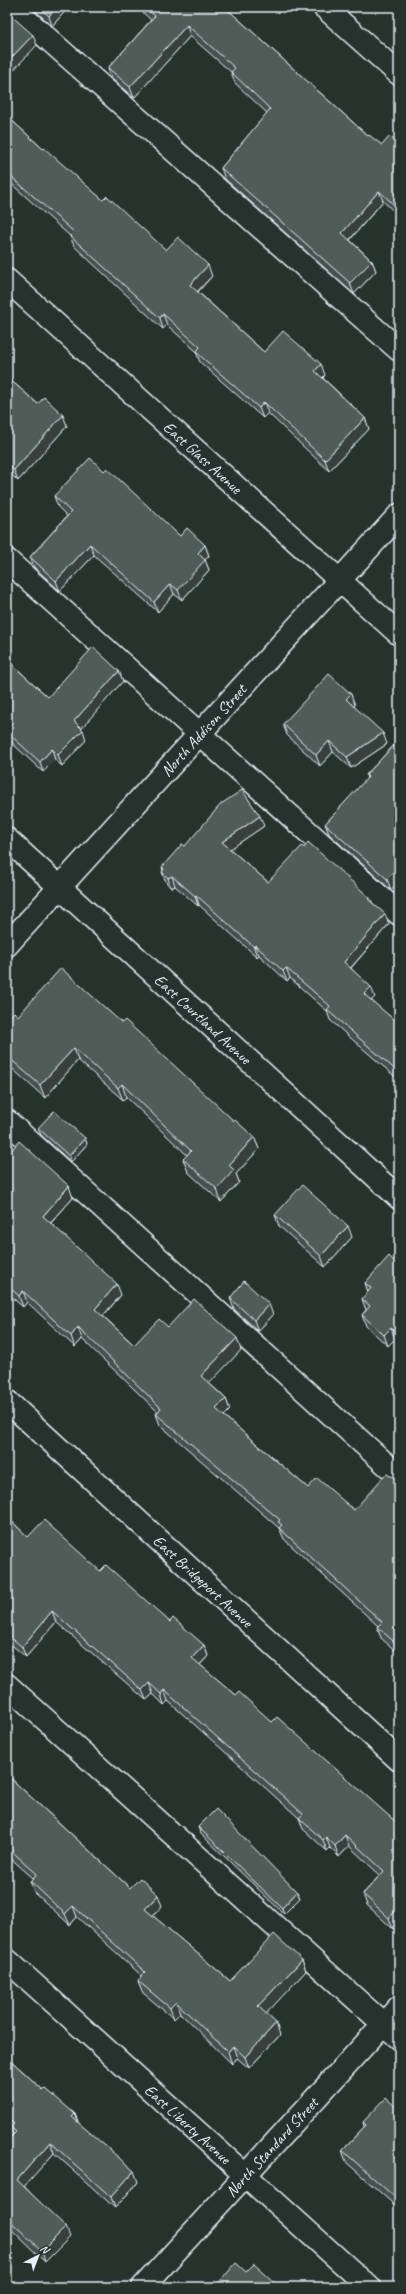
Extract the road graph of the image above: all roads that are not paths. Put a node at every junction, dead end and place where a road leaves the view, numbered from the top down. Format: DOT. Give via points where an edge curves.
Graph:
graph roads {
  1 [pos="12,7"];
  2 [pos="324,7"];
  3 [pos="399,74"];
  4 [pos="7,280"];
  5 [pos="399,350"];
  6 [pos="399,515"];
  7 [pos="7,560"];
  8 [pos="340,580"];
  9 [pos="399,634"];
  10 [pos="200,733"];
  11 [pos="7,839"];
  12 [pos="60,886"];
  13 [pos="399,914"];
  14 [pos="7,945"];
  15 [pos="7,1121"];
  16 [pos="399,1198"];
  17 [pos="7,1401"];
  18 [pos="399,1476"];
  19 [pos="7,1685"];
  20 [pos="399,1760"];
  21 [pos="7,1960"];
  22 [pos="399,2007"];
  23 [pos="383,2024"];
  24 [pos="399,2038"];
  25 [pos="245,2176"];
  26 [pos="143,2287"];
  27 [pos="369,2287"];
  1 -- 5 [label="street"];
  2 -- 3 [label="street"];
  4 -- 8 [label="street, East Glass Avenue"];
  6 -- 8 [label="street, North Addison Street"];
  7 -- 10 [label="street"];
  8 -- 9 [label="street, East Glass Avenue"];
  8 -- 10 [label="street, North Addison Street"];
  10 -- 12 [label="street, North Addison Street"];
  10 -- 13 [label="street"];
  11 -- 12 [label="street, East Courtland Avenue"];
  12 -- 14 [label="street, North Addison Street"];
  12 -- 16 [label="street, East Courtland Avenue"];
  15 -- 18 [label="street"];
  17 -- 20 [label="street, East Bridgeport Avenue"];
  19 -- 23 [label="street"];
  21 -- 25 [label="street, East Liberty Avenue"];
  22 -- 23 [label="street, North Standard Street"];
  23 -- 24 [label="street"];
  23 -- 25 [label="street, North Standard Street"];
  25 -- 26 [label="street, North Standard Street"];
  25 -- 27 [label="street, East Liberty Avenue"];
}
